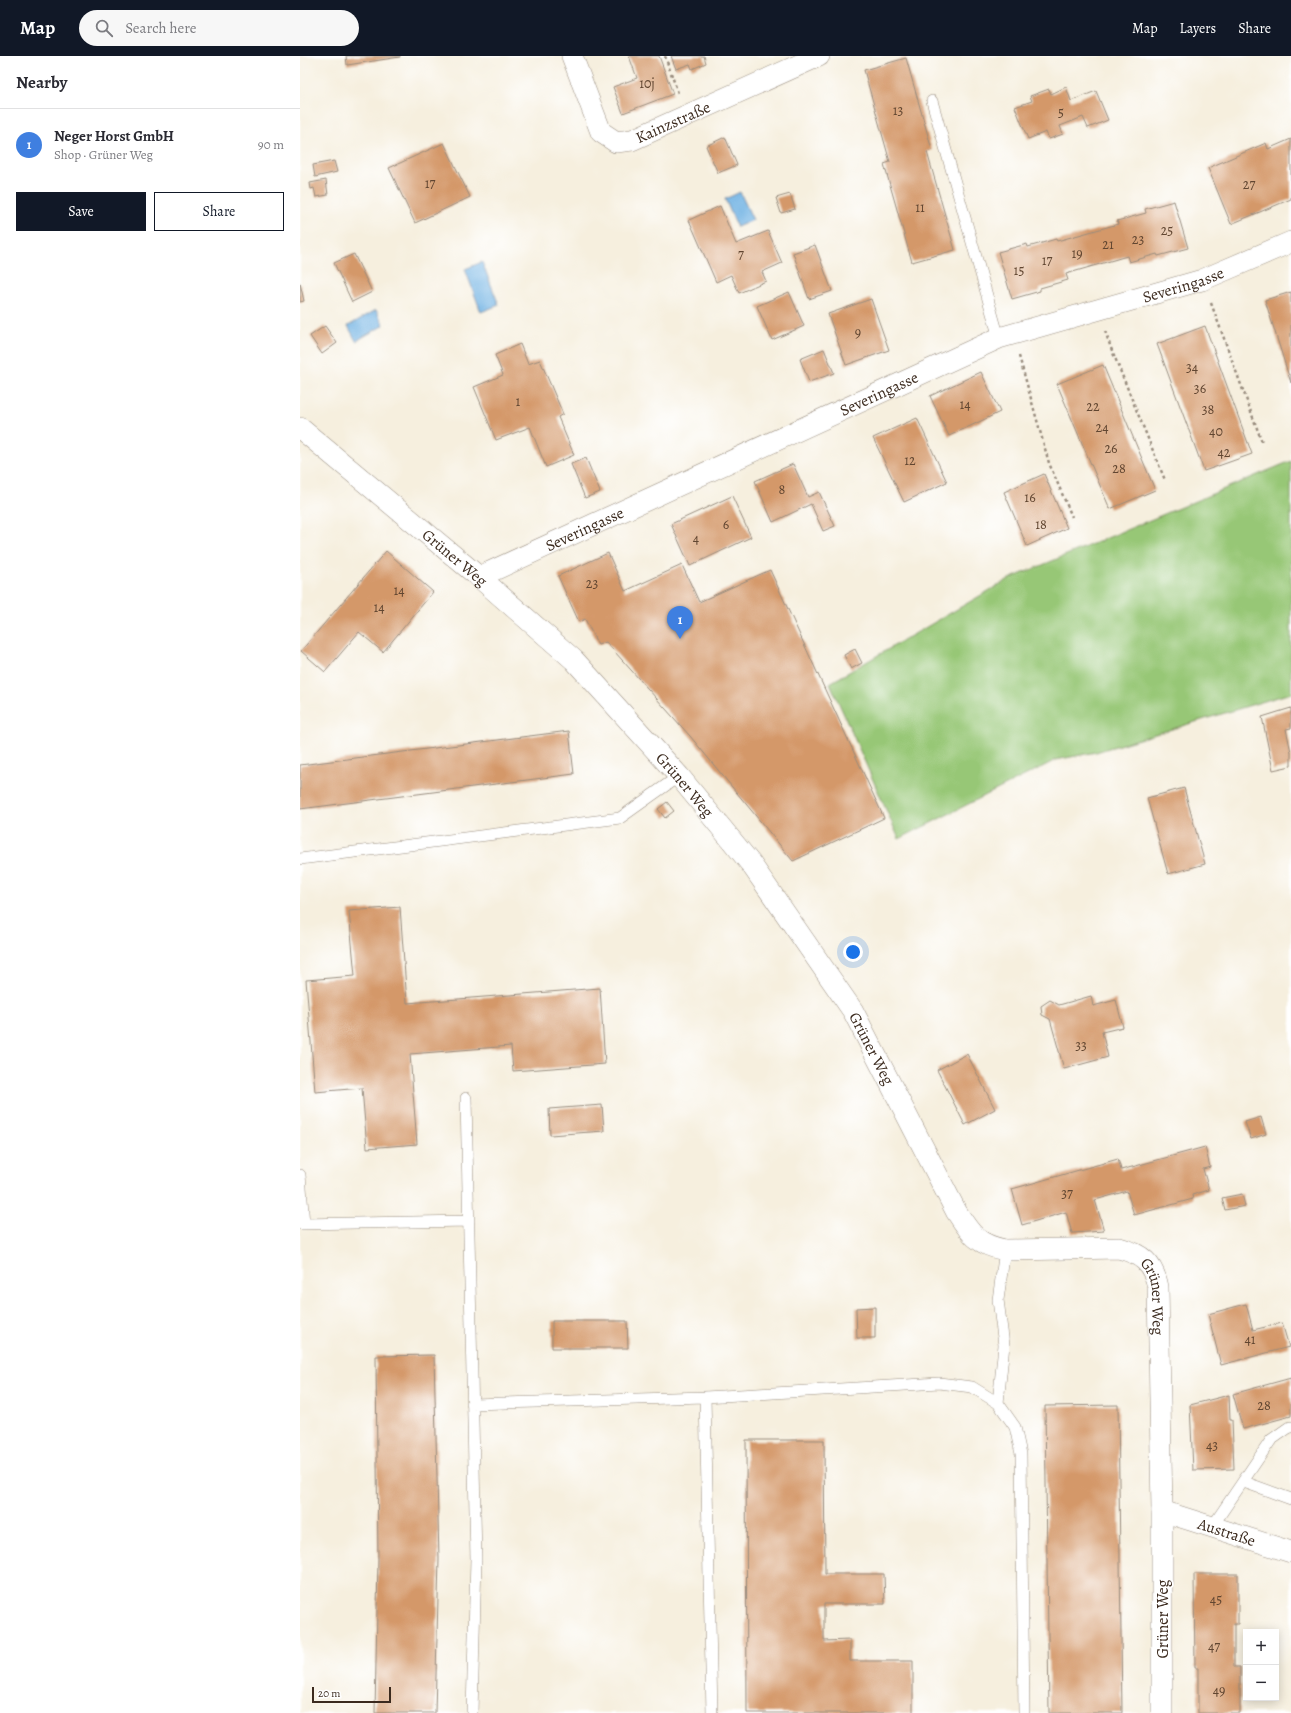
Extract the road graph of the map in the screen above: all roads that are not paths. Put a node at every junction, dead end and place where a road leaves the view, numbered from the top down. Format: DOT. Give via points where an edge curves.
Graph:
graph roads {
  1 [pos="572,56"];
  2 [pos="818,56"];
  3 [pos="932,101"];
  4 [pos="1291,242"];
  5 [pos="1006,336"];
  6 [pos="300,428"];
  7 [pos="479,577"];
  8 [pos="679,776"];
  9 [pos="300,859"];
  10 [pos="466,1098"];
  11 [pos="300,1175"];
  12 [pos="469,1221"];
  13 [pos="302,1224"];
  14 [pos="1005,1250"];
  15 [pos="705,1397"];
  16 [pos="998,1403"];
  17 [pos="472,1404"];
  18 [pos="1291,1427"];
  19 [pos="1244,1482"];
  20 [pos="1291,1499"];
  21 [pos="1162,1511"];
  22 [pos="1212,1527"];
  23 [pos="1291,1552"];
  24 [pos="472,1713"];
  25 [pos="712,1713"];
  26 [pos="1024,1713"];
  27 [pos="1162,1713"];
  1 -- 2 [label="street, Kainzstraße" via="601,132 616,142 632,140"];
  3 -- 5 [label="lane"];
  4 -- 5 [label="street, Severingasse" via="1202,280"];
  5 -- 7 [label="street, Severingasse"];
  6 -- 7 [label="street, Grüner Weg"];
  7 -- 8 [label="street, Grüner Weg" via="574,660"];
  8 -- 9 [label="lane" via="620,818"];
  8 -- 14 [label="street, Grüner Weg" via="751,864 853,1011 956,1211 970,1233 992,1248"];
  10 -- 12 [label="lane"];
  11 -- 13 [label="lane"];
  12 -- 13 [label="lane"];
  12 -- 17 [label="lane"];
  14 -- 16 [label="lane" via="998,1300 1004,1345"];
  14 -- 21 [label="street, Grüner Weg" via="1119,1248 1133,1252 1150,1265 1156,1275 1158,1287"];
  15 -- 16 [label="lane" via="939,1383 972,1387"];
  15 -- 17 [label="lane"];
  15 -- 25 [label="lane"];
  16 -- 26 [label="lane" via="1015,1427 1021,1454"];
  17 -- 24 [label="lane" via="476,1559"];
  18 -- 19 [label="lane" via="1271,1440"];
  19 -- 20 [label="lane"];
  19 -- 22 [label="lane"];
  21 -- 22 [label="street, Austraße"];
  21 -- 27 [label="street, Grüner Weg"];
  22 -- 23 [label="street, Austraße"];
}
